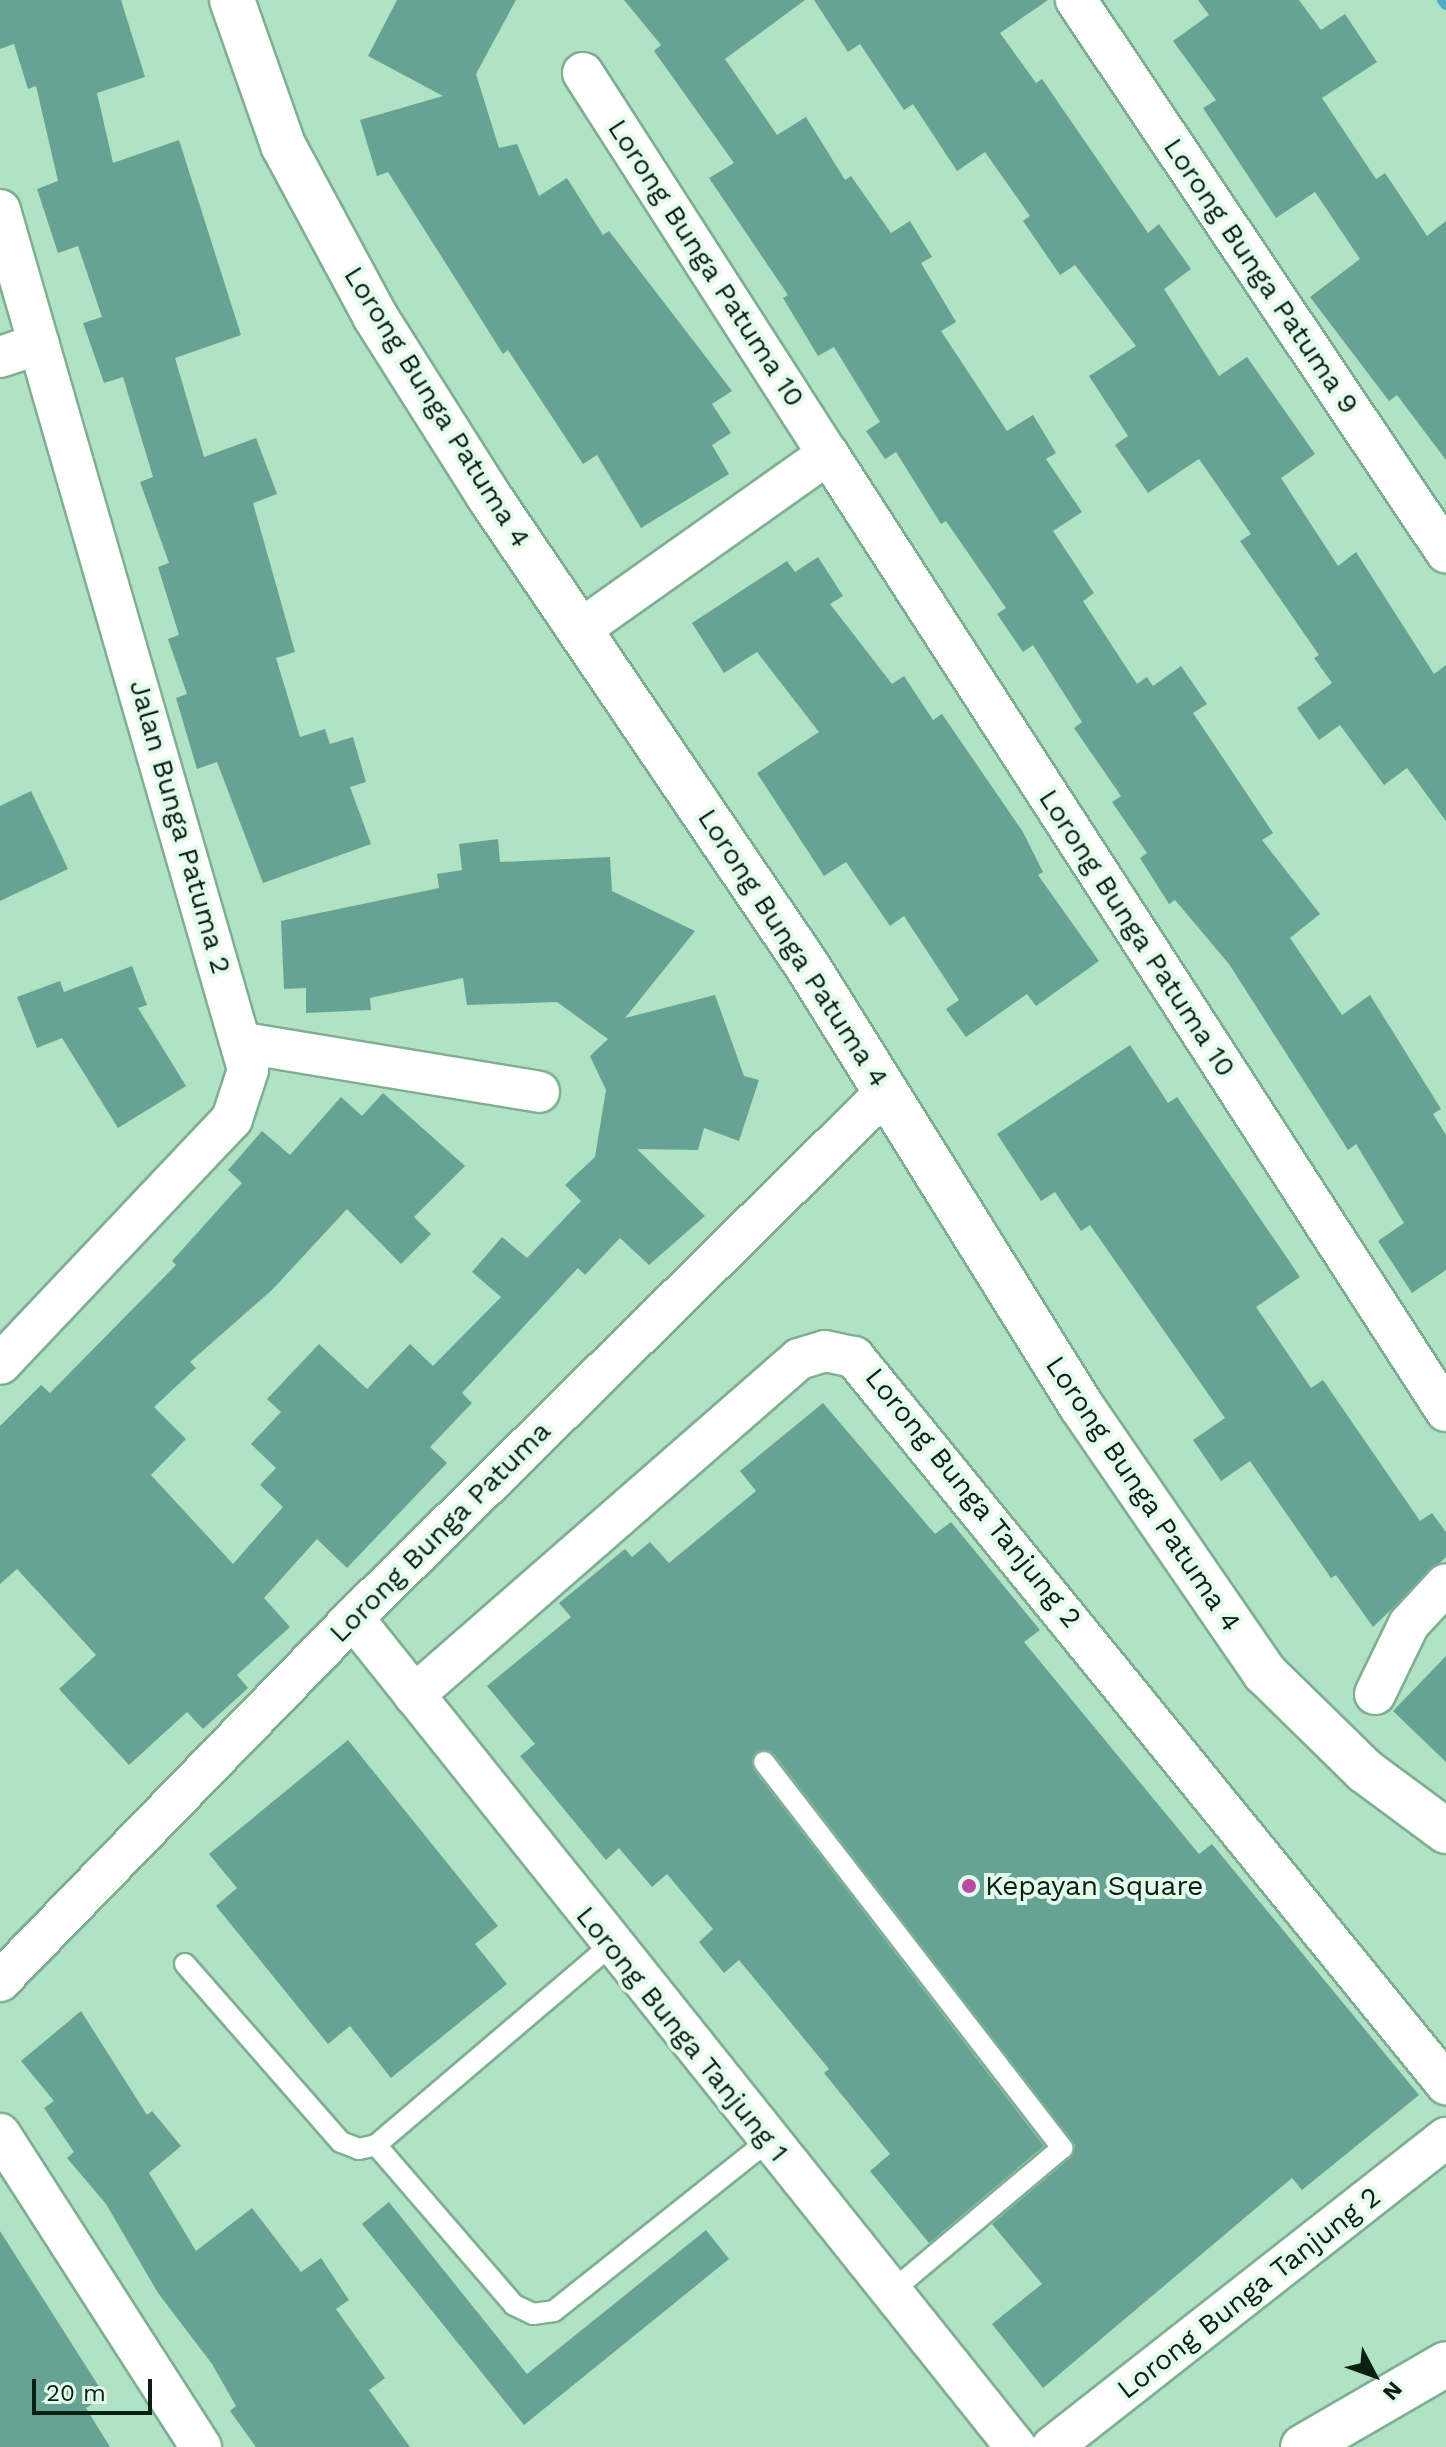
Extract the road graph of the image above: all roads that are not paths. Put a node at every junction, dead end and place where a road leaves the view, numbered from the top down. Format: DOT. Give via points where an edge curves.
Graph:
graph roads {
  1 [pos="232,0"];
  2 [pos="1076,0"];
  3 [pos="583,73"];
  4 [pos="0,210"];
  5 [pos="39,344"];
  6 [pos="0,357"];
  7 [pos="828,454"];
  8 [pos="1446,552"];
  9 [pos="581,629"];
  10 [pos="244,1043"];
  11 [pos="887,1091"];
  12 [pos="539,1092"];
  13 [pos="0,1364"];
  14 [pos="1446,1411"];
  15 [pos="1446,1584"];
  16 [pos="353,1618"];
  17 [pos="1375,1694"];
  18 [pos="414,1695"];
  19 [pos="764,1762"];
  20 [pos="1446,1831"];
  21 [pos="610,1946"];
  22 [pos="185,1964"];
  23 [pos="0,1981"];
  24 [pos="1446,2084"];
  25 [pos="0,2134"];
  26 [pos="1446,2138"];
  27 [pos="768,2141"];
  28 [pos="376,2145"];
  29 [pos="891,2292"];
  30 [pos="1446,2364"];
  31 [pos="201,2447"];
  32 [pos="1016,2447"];
  33 [pos="1052,2447"];
  34 [pos="1303,2447"];
  1 -- 9 [label="street, Lorong Bunga Patuma 4" via="283,145 324,227 421,392"];
  2 -- 8 [label="street, Lorong Bunga Patuma 9"];
  3 -- 7 [label="street, Lorong Bunga Patuma 10"];
  4 -- 5 [label="street, Jalan Bunga Patuma 2"];
  5 -- 6 [label="street"];
  5 -- 10 [label="street, Jalan Bunga Patuma 2"];
  7 -- 9 [label="street"];
  7 -- 14 [label="street, Lorong Bunga Patuma 10"];
  9 -- 11 [label="street, Lorong Bunga Patuma 4"];
  10 -- 12 [label="street"];
  10 -- 13 [label="street, Jalan Bunga Patuma 2" via="245,1094 232,1119"];
  11 -- 16 [label="street, Lorong Bunga Patuma"];
  11 -- 20 [label="street, Lorong Bunga Patuma 4" via="1082,1407 1265,1673 1365,1771"];
  15 -- 17 [label="street" via="1409,1624"];
  16 -- 18 [label="street, Lorong Bunga Tanjung 1"];
  16 -- 23 [label="street, Lorong Bunga Patuma"];
  18 -- 21 [label="street, Lorong Bunga Tanjung 1"];
  18 -- 24 [label="street, Lorong Bunga Tanjung 2" via="799,1359 825,1351 854,1357"];
  19 -- 29 [label="lane" via="1062,2148"];
  21 -- 27 [label="street, Lorong Bunga Tanjung 1"];
  21 -- 28 [label="lane"];
  22 -- 28 [label="lane" via="341,2142 359,2149"];
  25 -- 31 [label="street"];
  26 -- 33 [label="street, Lorong Bunga Tanjung 2"];
  27 -- 28 [label="lane" via="554,2311 533,2314 514,2305"];
  27 -- 29 [label="street, Lorong Bunga Tanjung 1"];
  29 -- 32 [label="street, Lorong Bunga Tanjung 1"];
  30 -- 34 [label="street"];
}
